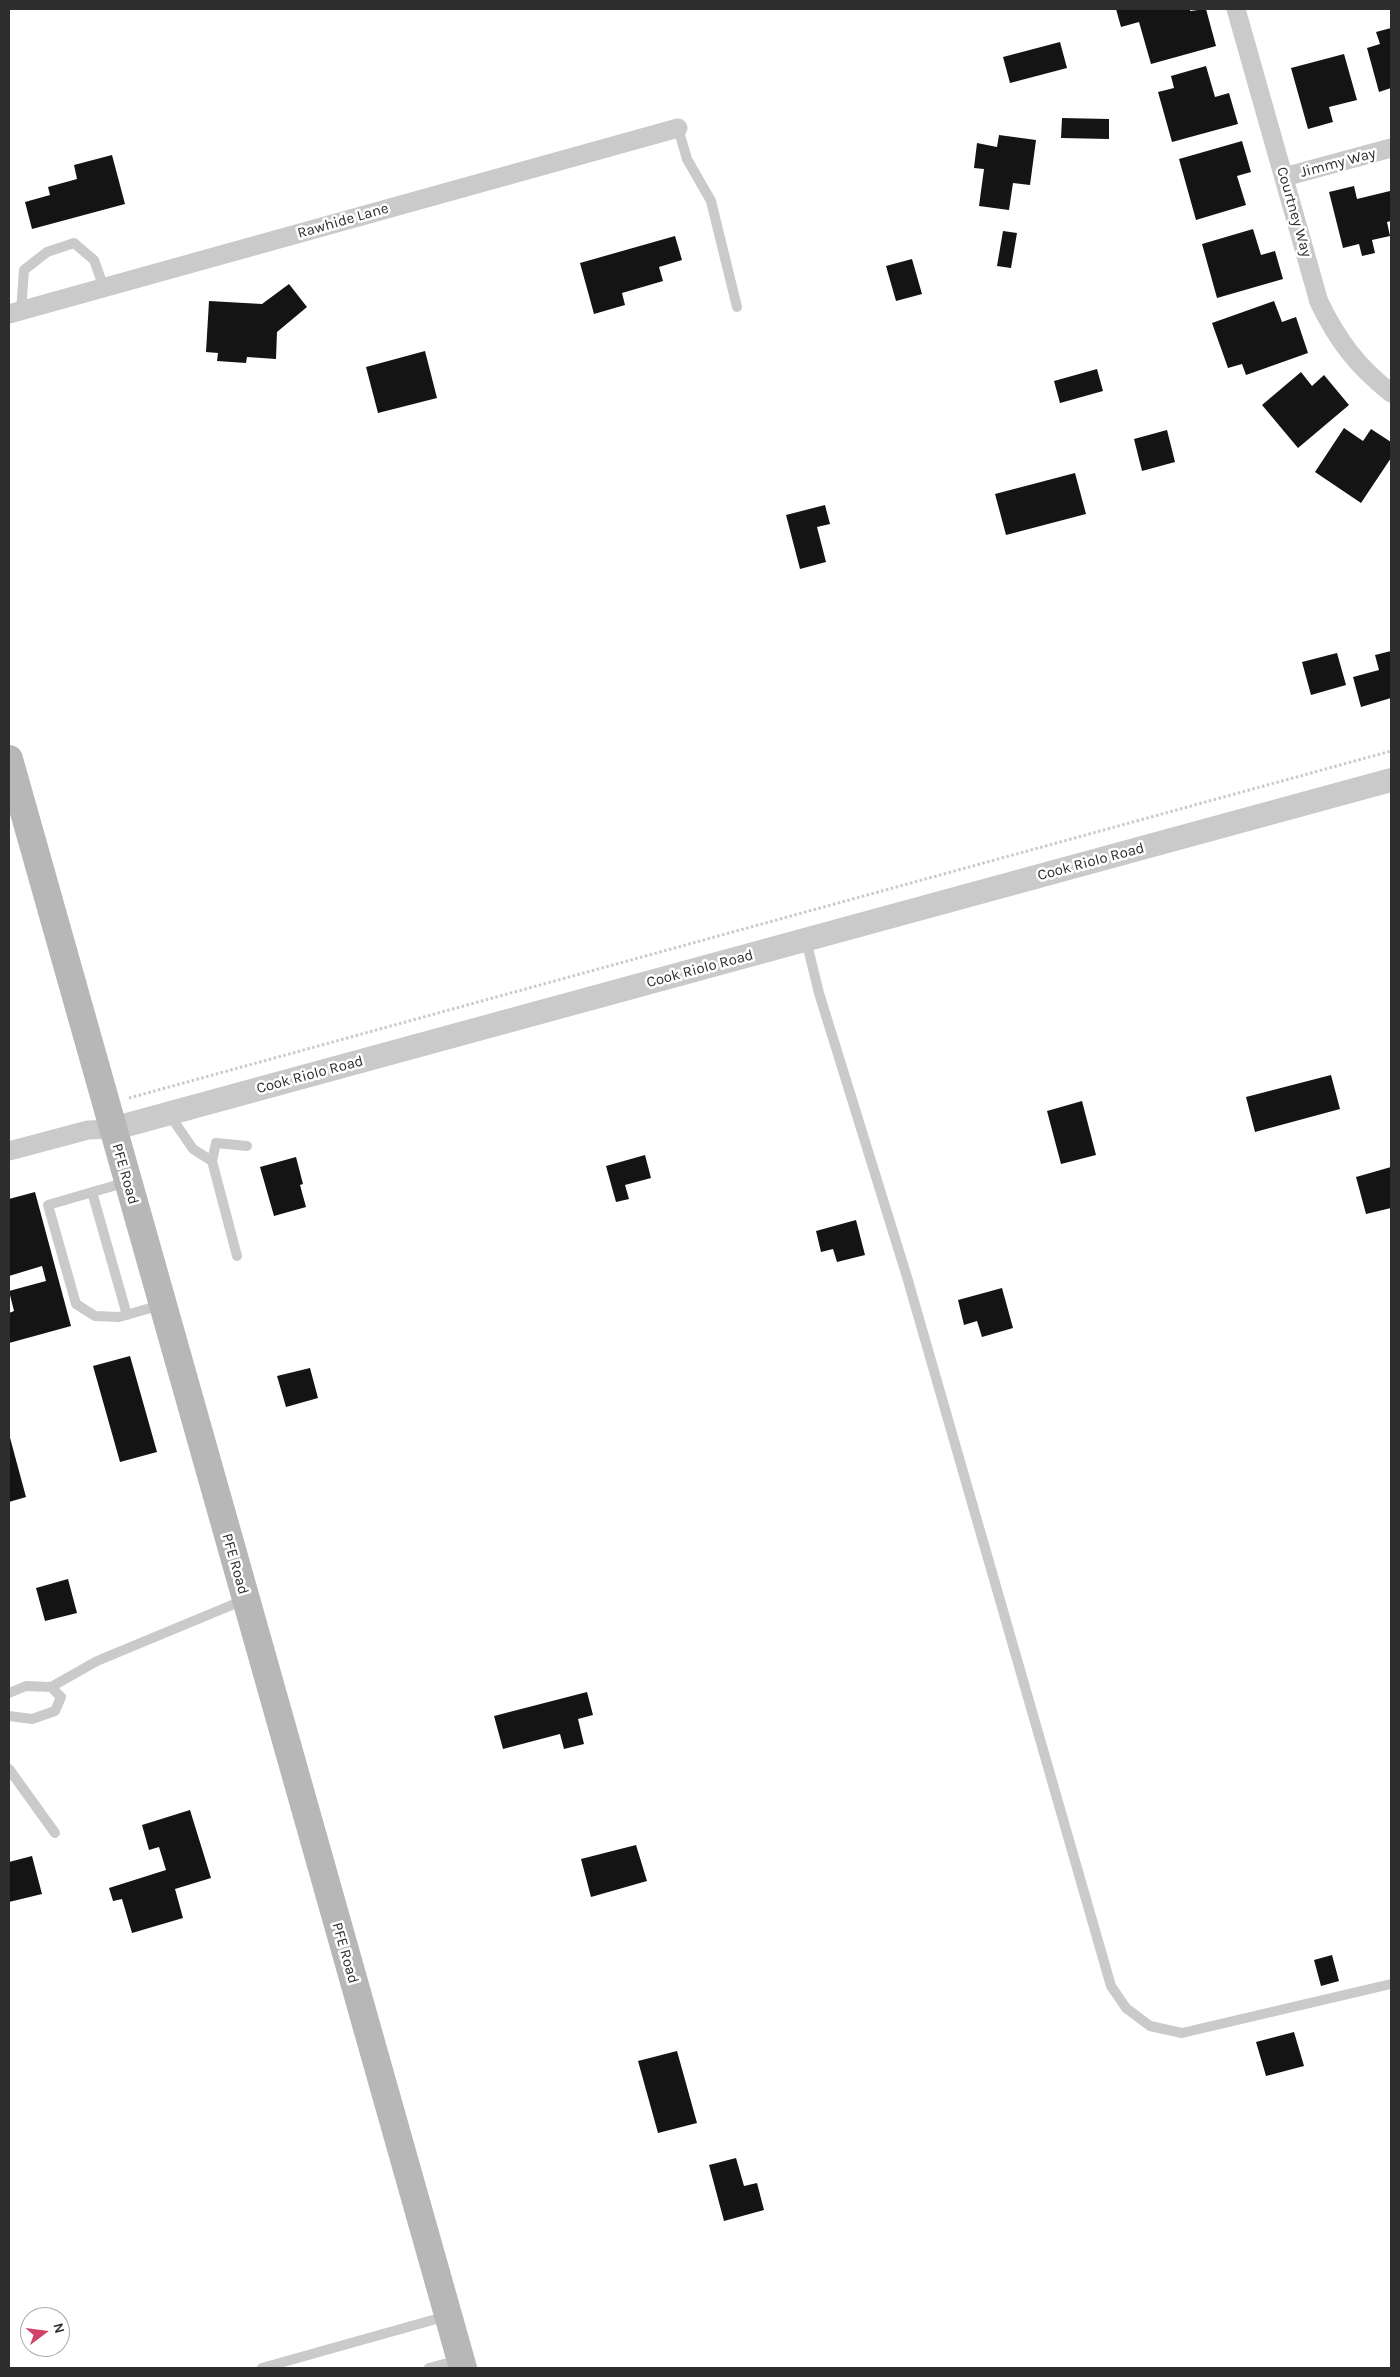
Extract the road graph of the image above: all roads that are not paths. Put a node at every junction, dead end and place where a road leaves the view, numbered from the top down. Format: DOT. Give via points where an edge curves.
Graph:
graph roads {
  1 [pos="1236,9"];
  2 [pos="678,128"];
  3 [pos="1391,148"];
  4 [pos="1284,178"];
  5 [pos="104,288"];
  6 [pos="737,307"];
  7 [pos="15,312"];
  8 [pos="1391,393"];
  9 [pos="9,759"];
  10 [pos="1391,780"];
  11 [pos="15,805"];
  12 [pos="806,940"];
  13 [pos="168,1114"];
  14 [pos="112,1129"];
  15 [pos="246,1146"];
  16 [pos="9,1151"];
  17 [pos="212,1161"];
  18 [pos="127,1182"];
  19 [pos="92,1192"];
  20 [pos="237,1256"];
  21 [pos="162,1305"];
  22 [pos="127,1315"];
  23 [pos="245,1599"];
  24 [pos="52,1687"];
  25 [pos="9,1693"];
  26 [pos="9,1716"];
  27 [pos="9,1769"];
  28 [pos="55,1833"];
  29 [pos="1391,1984"];
  30 [pos="448,2316"];
  31 [pos="461,2364"];
  32 [pos="262,2368"];
  33 [pos="429,2368"];
  1 -- 4 [label="street, Courtney Way"];
  2 -- 5 [label="street, Rawhide Lane"];
  2 -- 6 [label="lane" via="687,159 711,201"];
  3 -- 4 [label="street, Jimmy Way"];
  4 -- 8 [label="street, Courtney Way" via="1319,302 1331,328 1367,374"];
  5 -- 7 [label="street, Rawhide Lane"];
  5 -- 7 [label="lane" via="94,260 74,242 47,252 24,270"];
  9 -- 11 [label="main road, PFE Road"];
  10 -- 12 [label="street, Cook Riolo Road"];
  11 -- 14 [label="main road, PFE Road"];
  12 -- 13 [label="street, Cook Riolo Road"];
  12 -- 29 [label="lane" via="907,1277 1111,1986 1126,2008 1150,2026 1182,2033"];
  13 -- 14 [label="street, Cook Riolo Road"];
  13 -- 17 [label="lane" via="193,1149"];
  14 -- 16 [label="street, Cook Riolo Road" via="88,1130"];
  14 -- 18 [label="main road, PFE Road"];
  15 -- 17 [label="lane" via="216,1142"];
  17 -- 20 [label="lane"];
  18 -- 19 [label="lane"];
  18 -- 21 [label="main road, PFE Road"];
  19 -- 22 [label="lane"];
  19 -- 22 [label="lane" via="48,1206 76,1304 95,1316"];
  21 -- 22 [label="lane"];
  21 -- 23 [label="main road, PFE Road"];
  23 -- 24 [label="lane" via="96,1661"];
  23 -- 30 [label="main road, PFE Road"];
  24 -- 25 [label="lane" via="26,1686"];
  24 -- 26 [label="lane" via="61,1696 56,1711 32,1719"];
  27 -- 28 [label="lane"];
  30 -- 31 [label="main road, PFE Road"];
  30 -- 32 [label="lane"];
  31 -- 33 [label="lane"];
}
